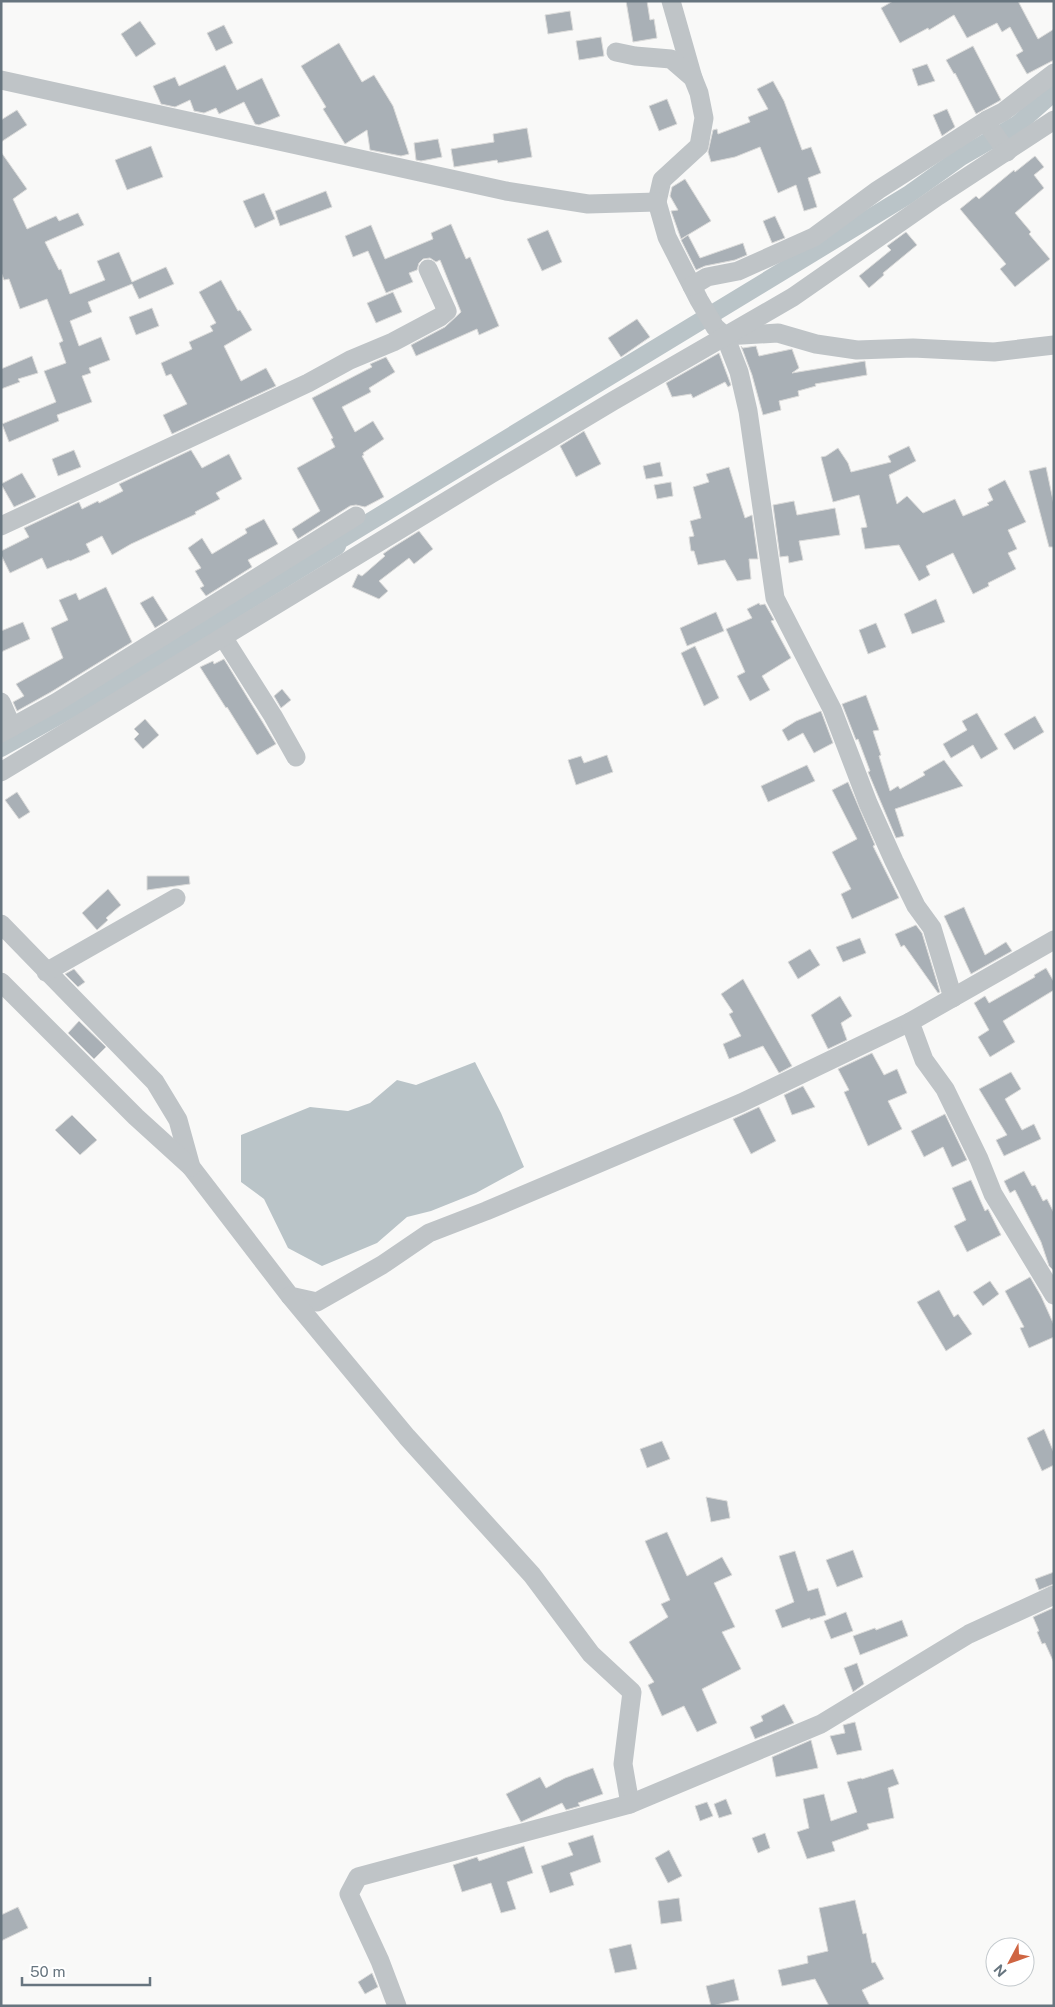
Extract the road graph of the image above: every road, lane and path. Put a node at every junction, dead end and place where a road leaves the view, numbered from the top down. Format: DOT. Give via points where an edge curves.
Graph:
graph roads {
  1 [pos="671,1"];
  2 [pos="616,52"];
  3 [pos="1054,73"];
  4 [pos="694,78"];
  5 [pos="1,80"];
  6 [pos="1054,120"];
  7 [pos="988,122"];
  8 [pos="1003,146"];
  9 [pos="657,202"];
  10 [pos="428,268"];
  11 [pos="696,293"];
  12 [pos="720,332"];
  13 [pos="1054,345"];
  14 [pos="356,516"];
  15 [pos="1,526"];
  16 [pos="223,637"];
  17 [pos="1,702"];
  18 [pos="7,730"];
  19 [pos="296,757"];
  20 [pos="1,772"];
  21 [pos="176,898"];
  22 [pos="1,924"];
  23 [pos="1054,940"];
  24 [pos="46,972"];
  25 [pos="1,982"];
  26 [pos="953,998"];
  27 [pos="910,1022"];
  28 [pos="191,1166"];
  29 [pos="1054,1295"];
  30 [pos="290,1296"];
  31 [pos="1054,1595"];
  32 [pos="630,1804"];
  33 [pos="397,2006"];
  1 -- 4 [label="street"];
  2 -- 4 [label="street" via="671,59"];
  3 -- 7 [label="street"];
  4 -- 9 [label="street" via="704,118 699,146 662,180"];
  5 -- 9 [label="street" via="506,191 588,204"];
  6 -- 8 [label="street"];
  7 -- 8 [label="street"];
  7 -- 11 [label="street" via="878,190 814,237 738,270 707,276"];
  8 -- 12 [label="street" via="793,298"];
  9 -- 11 [label="street" via="667,237"];
  10 -- 15 [label="street" via="447,311 440,317 308,383"];
  11 -- 12 [label="street"];
  12 -- 13 [label="street" via="778,333 816,344 858,350 913,348 994,352"];
  12 -- 16 [label="street"];
  12 -- 26 [label="street" via="739,372 748,411 775,598 832,709 894,862 916,906 932,928"];
  14 -- 18 [label="street"];
  16 -- 19 [label="street"];
  16 -- 20 [label="street"];
  17 -- 18 [label="street"];
  21 -- 24 [label="street"];
  22 -- 24 [label="street"];
  23 -- 26 [label="street"];
  24 -- 28 [label="street" via="155,1082 178,1120"];
  25 -- 28 [label="street" via="136,1117"];
  26 -- 27 [label="street"];
  27 -- 29 [label="street" via="924,1060 945,1089 993,1194"];
  27 -- 30 [label="street" via="741,1103 429,1233 382,1265 317,1302"];
  28 -- 30 [label="street"];
  30 -- 32 [label="street" via="407,1437 532,1575 591,1654 632,1692 623,1764"];
  31 -- 32 [label="street" via="969,1634 821,1724"];
  32 -- 33 [label="street" via="358,1877 349,1894"];
}
